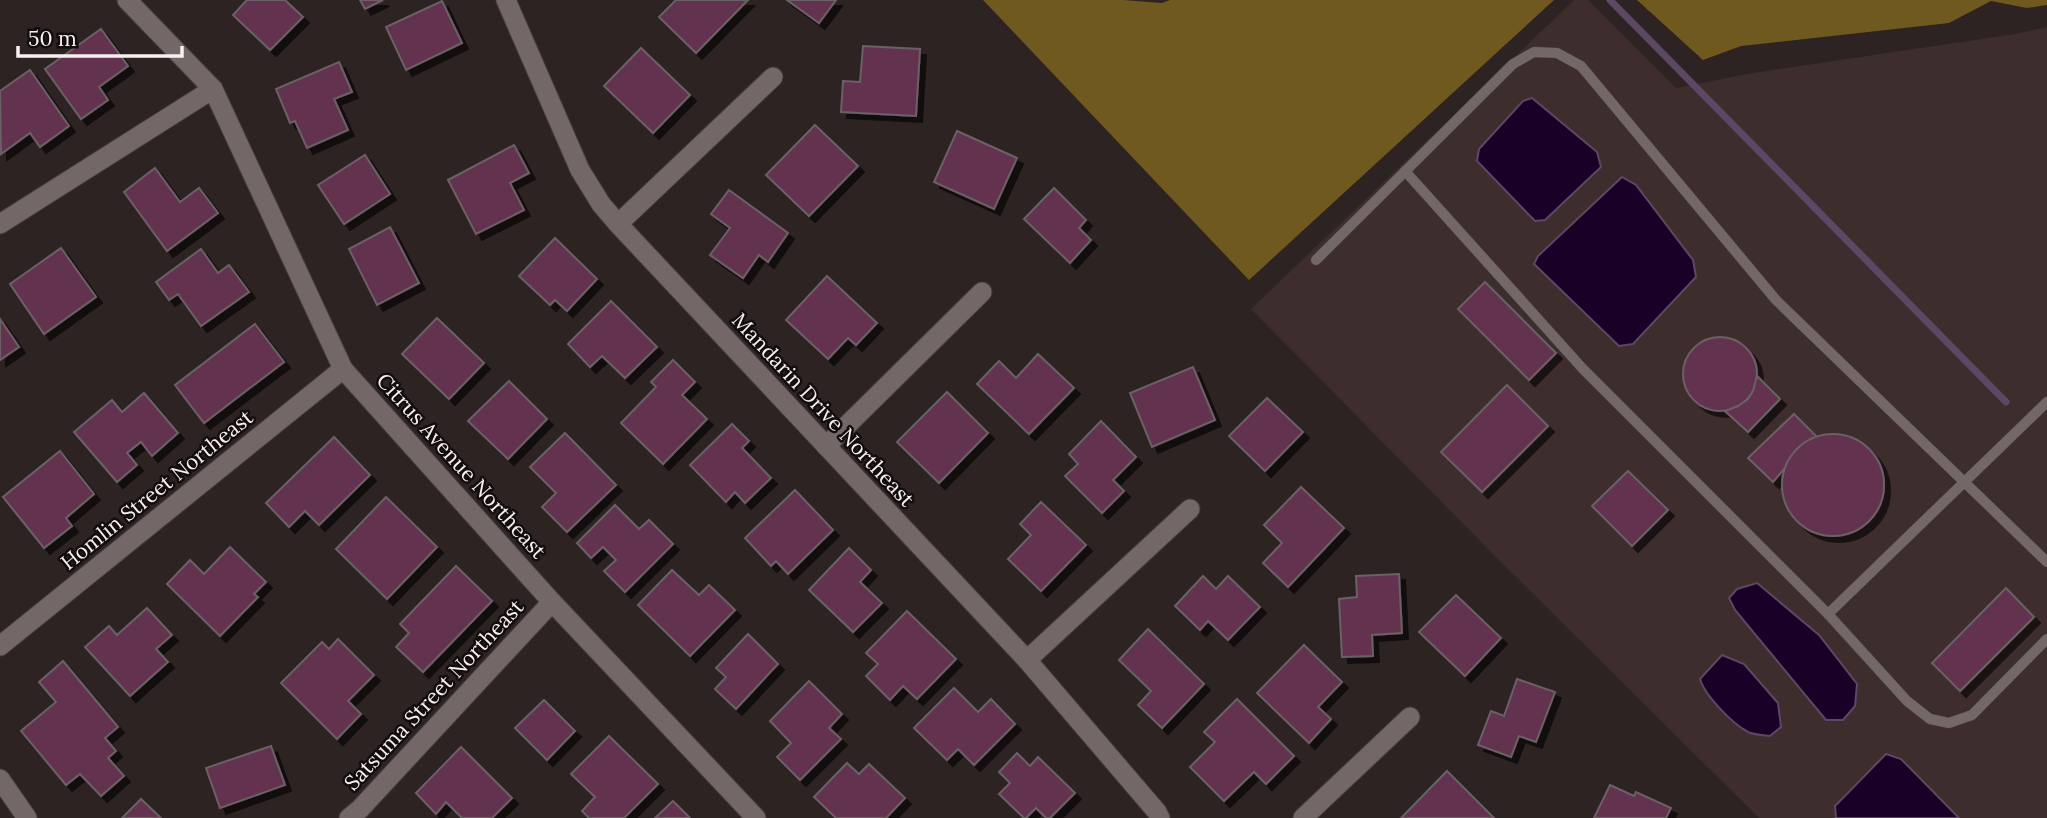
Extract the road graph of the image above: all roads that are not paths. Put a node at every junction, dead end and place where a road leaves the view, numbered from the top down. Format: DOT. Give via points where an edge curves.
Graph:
graph roads {
  1 [pos="127,0"];
  2 [pos="506,0"];
  3 [pos="773,77"];
  4 [pos="213,89"];
  5 [pos="1405,171"];
  6 [pos="0,224"];
  7 [pos="618,224"];
  8 [pos="1316,260"];
  9 [pos="982,292"];
  10 [pos="343,369"];
  11 [pos="2047,402"];
  12 [pos="826,446"];
  13 [pos="1964,480"];
  14 [pos="1191,509"];
  15 [pos="2047,562"];
  16 [pos="552,603"];
  17 [pos="1828,614"];
  18 [pos="2047,639"];
  19 [pos="0,646"];
  20 [pos="1027,660"];
  21 [pos="1410,717"];
  22 [pos="0,779"];
  23 [pos="358,815"];
  24 [pos="27,818"];
  25 [pos="756,818"];
  26 [pos="1160,818"];
  27 [pos="1303,818"];
  1 -- 4 [label="street, Citrus Avenue Northeast"];
  2 -- 7 [label="street, Mandarin Drive Northeast" via="580,170"];
  3 -- 7 [label="street"];
  4 -- 6 [label="street"];
  4 -- 10 [label="street, Citrus Avenue Northeast"];
  5 -- 8 [label="lane"];
  5 -- 13 [label="lane" via="1513,64 1534,52 1558,53 1581,66 1776,300"];
  5 -- 17 [label="lane" via="1583,369"];
  7 -- 12 [label="street, Mandarin Drive Northeast"];
  9 -- 12 [label="street"];
  10 -- 16 [label="street, Citrus Avenue Northeast"];
  10 -- 19 [label="street, Homlin Street Northeast"];
  11 -- 13 [label="lane"];
  12 -- 20 [label="street, Mandarin Drive Northeast"];
  13 -- 15 [label="lane"];
  13 -- 17 [label="lane"];
  14 -- 20 [label="street"];
  16 -- 23 [label="street, Satsuma Street Northeast"];
  16 -- 25 [label="street, Citrus Avenue Northeast"];
  17 -- 18 [label="lane" via="1907,701 1930,719 1949,723 1972,715"];
  20 -- 26 [label="street, Mandarin Drive Northeast"];
  21 -- 27 [label="street"];
  22 -- 24 [label="street"];
}
